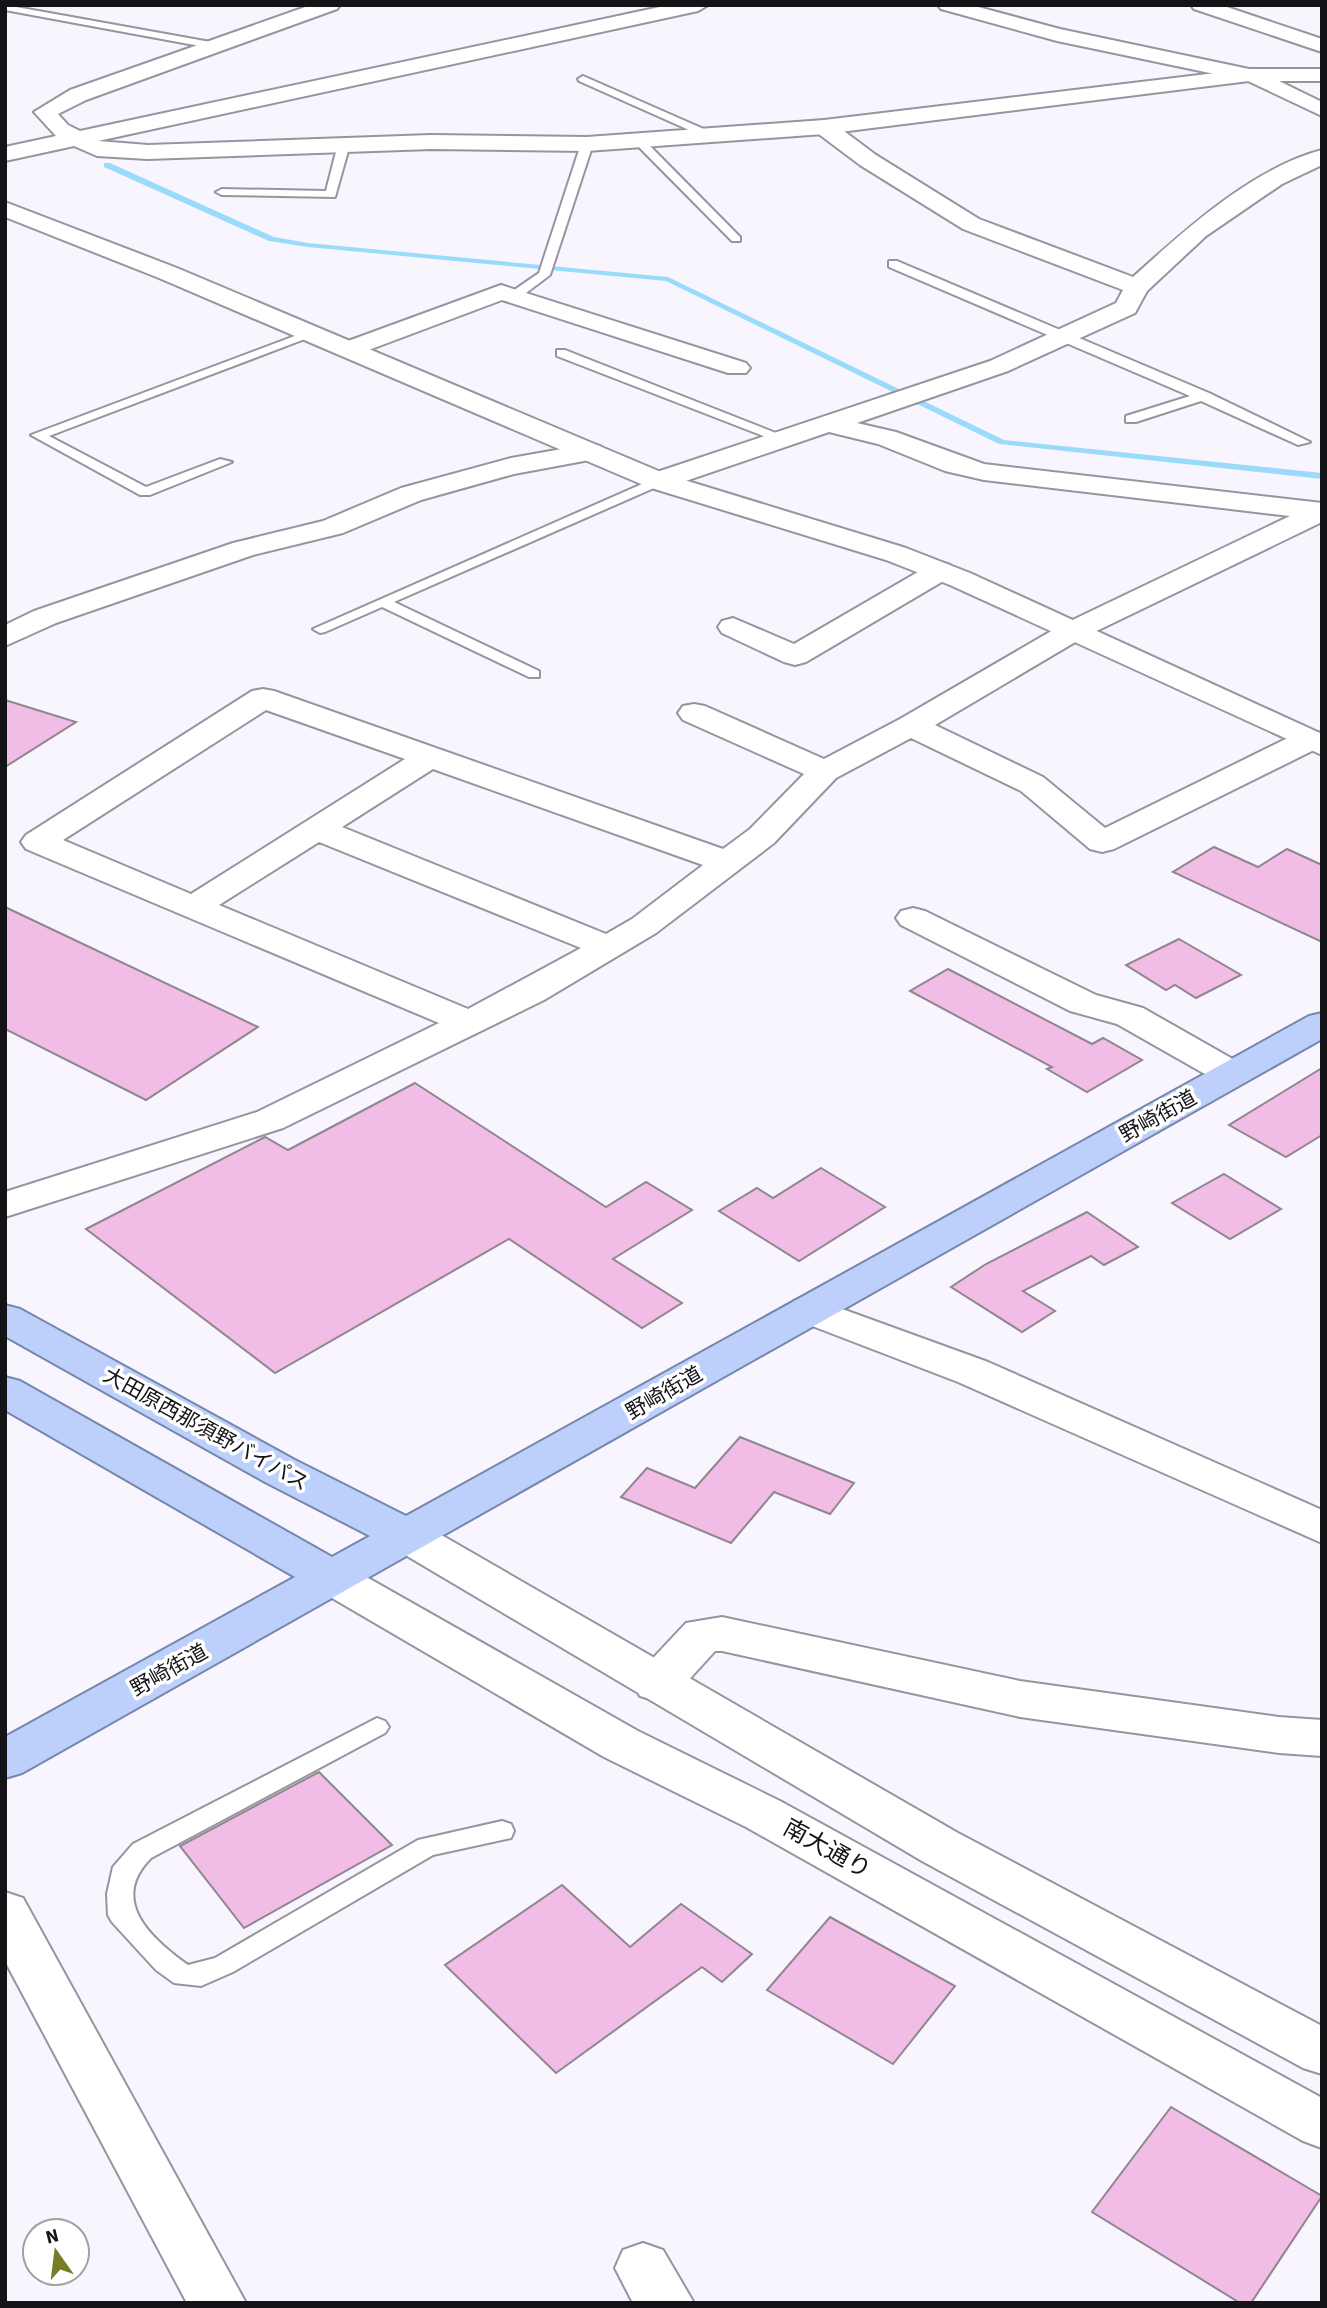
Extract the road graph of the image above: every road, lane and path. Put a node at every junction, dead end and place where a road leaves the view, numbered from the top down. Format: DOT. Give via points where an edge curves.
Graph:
graph roads {
  1 [pos="330,5"];
  2 [pos="648,5"];
  3 [pos="698,5"];
  4 [pos="1201,5"];
  5 [pos="955,6"];
  6 [pos="5,7"];
  7 [pos="216,46"];
  8 [pos="1322,46"];
  9 [pos="1249,75"];
  10 [pos="1322,75"];
  11 [pos="583,79"];
  12 [pos="1322,110"];
  13 [pos="824,127"];
  14 [pos="69,135"];
  15 [pos="711,136"];
  16 [pos="5,141"];
  17 [pos="639,141"];
  18 [pos="344,144"];
  19 [pos="587,144"];
  20 [pos="5,154"];
  21 [pos="1322,157"];
  22 [pos="222,192"];
  23 [pos="5,209"];
  24 [pos="736,239"];
  25 [pos="893,264"];
  26 [pos="1137,287"];
  27 [pos="514,296"];
  28 [pos="312,334"];
  29 [pos="1062,339"];
  30 [pos="349,349"];
  31 [pos="561,353"];
  32 [pos="737,368"];
  33 [pos="1203,396"];
  34 [pos="1131,419"];
  35 [pos="828,424"];
  36 [pos="784,439"];
  37 [pos="1303,442"];
  38 [pos="590,452"];
  39 [pos="225,462"];
  40 [pos="658,481"];
  41 [pos="1321,511"];
  42 [pos="940,571"];
  43 [pos="382,602"];
  44 [pos="733,628"];
  45 [pos="320,629"];
  46 [pos="1071,632"];
  47 [pos="5,636"];
  48 [pos="534,674"];
  49 [pos="694,713"];
  50 [pos="911,726"];
  51 [pos="1315,743"];
  52 [pos="430,757"];
  53 [pos="825,771"];
  54 [pos="317,829"];
  55 [pos="727,863"];
  56 [pos="193,907"];
  57 [pos="913,918"];
  58 [pos="608,947"];
  59 [pos="470,1023"];
  60 [pos="1322,1024"];
  61 [pos="1232,1074"];
  62 [pos="5,1205"];
  63 [pos="809,1310"];
  64 [pos="5,1318"];
  65 [pos="5,1391"];
  66 [pos="1322,1528"];
  67 [pos="408,1536"];
  68 [pos="331,1577"];
  69 [pos="657,1684"];
  70 [pos="377,1727"];
  71 [pos="1322,1738"];
  72 [pos="5,1760"];
  73 [pos="502,1831"];
  74 [pos="5,1912"];
  75 [pos="1322,2052"];
  76 [pos="1322,2125"];
  77 [pos="217,2303"];
  1 -- 7 [label="street"];
  2 -- 14 [label="street"];
  3 -- 14 [label="street"];
  4 -- 8 [label="street"];
  5 -- 9 [label="street" via="1058,35"];
  6 -- 7 [label="lane"];
  7 -- 14 [label="street" via="78,95 45,112"];
  9 -- 10 [label="street"];
  9 -- 12 [label="street"];
  9 -- 13 [label="street"];
  11 -- 15 [label="lane"];
  13 -- 15 [label="street"];
  13 -- 26 [label="street" via="971,224"];
  14 -- 16 [label="street"];
  14 -- 18 [label="street" via="97,149 148,152"];
  14 -- 20 [label="street"];
  15 -- 17 [label="street"];
  17 -- 19 [label="street"];
  17 -- 24 [label="lane"];
  18 -- 19 [label="street"];
  18 -- 22 [label="lane" via="331,195"];
  19 -- 27 [label="lane" via="544,275"];
  21 -- 26 [label="street" via="1274,179 1198,231"];
  23 -- 28 [label="street"];
  25 -- 29 [label="lane"];
  26 -- 29 [label="street" via="1126,308"];
  27 -- 30 [label="street" via="501,292"];
  27 -- 32 [label="street"];
  28 -- 30 [label="street"];
  28 -- 39 [label="lane" via="38,435 145,492"];
  29 -- 33 [label="lane"];
  29 -- 35 [label="street" via="999,366"];
  30 -- 38 [label="street"];
  31 -- 36 [label="lane"];
  33 -- 34 [label="lane"];
  33 -- 37 [label="lane"];
  35 -- 36 [label="street"];
  35 -- 41 [label="street" via="887,438 984,472"];
  36 -- 40 [label="street"];
  38 -- 40 [label="street"];
  38 -- 47 [label="street" via="511,466 411,494 333,527 243,549 45,617"];
  40 -- 42 [label="street"];
  40 -- 43 [label="lane"];
  41 -- 46 [label="street"];
  42 -- 44 [label="street" via="795,656"];
  42 -- 46 [label="street"];
  43 -- 45 [label="lane"];
  43 -- 48 [label="lane"];
  46 -- 50 [label="street"];
  46 -- 51 [label="street"];
  49 -- 53 [label="street"];
  50 -- 51 [label="street" via="1032,784 1102,842"];
  50 -- 53 [label="street"];
  52 -- 54 [label="street"];
  52 -- 55 [label="street"];
  52 -- 56 [label="street" via="263,698 38,842"];
  53 -- 55 [label="street" via="762,836"];
  54 -- 56 [label="street"];
  54 -- 58 [label="street"];
  55 -- 58 [label="street" via="644,926"];
  56 -- 59 [label="street"];
  57 -- 61 [label="street" via="1083,1003 1130,1016"];
  58 -- 59 [label="street"];
  59 -- 62 [label="street" via="270,1119"];
  60 -- 61 [label="highway, 野崎街道"];
  61 -- 63 [label="highway, 野崎街道"];
  63 -- 66 [label="street" via="972,1372"];
  63 -- 67 [label="highway, 野崎街道"];
  64 -- 67 [label="highway, 大田原西那須野バイパス" via="280,1471"];
  65 -- 68 [label="highway"];
  67 -- 68 [label="highway, 野崎街道"];
  67 -- 69 [label="street"];
  68 -- 72 [label="highway, 野崎街道"];
  68 -- 76 [label="street, 南大通り" via="621,1744 775,1821"];
  69 -- 71 [label="street" via="702,1635 722,1634 1020,1699"];
  69 -- 75 [label="street" via="940,1847"];
  70 -- 73 [label="lane" via="142,1852 126,1867 121,1915 164,1963 183,1976 201,1975 427,1847"];
  74 -- 77 [label="street"];
}
